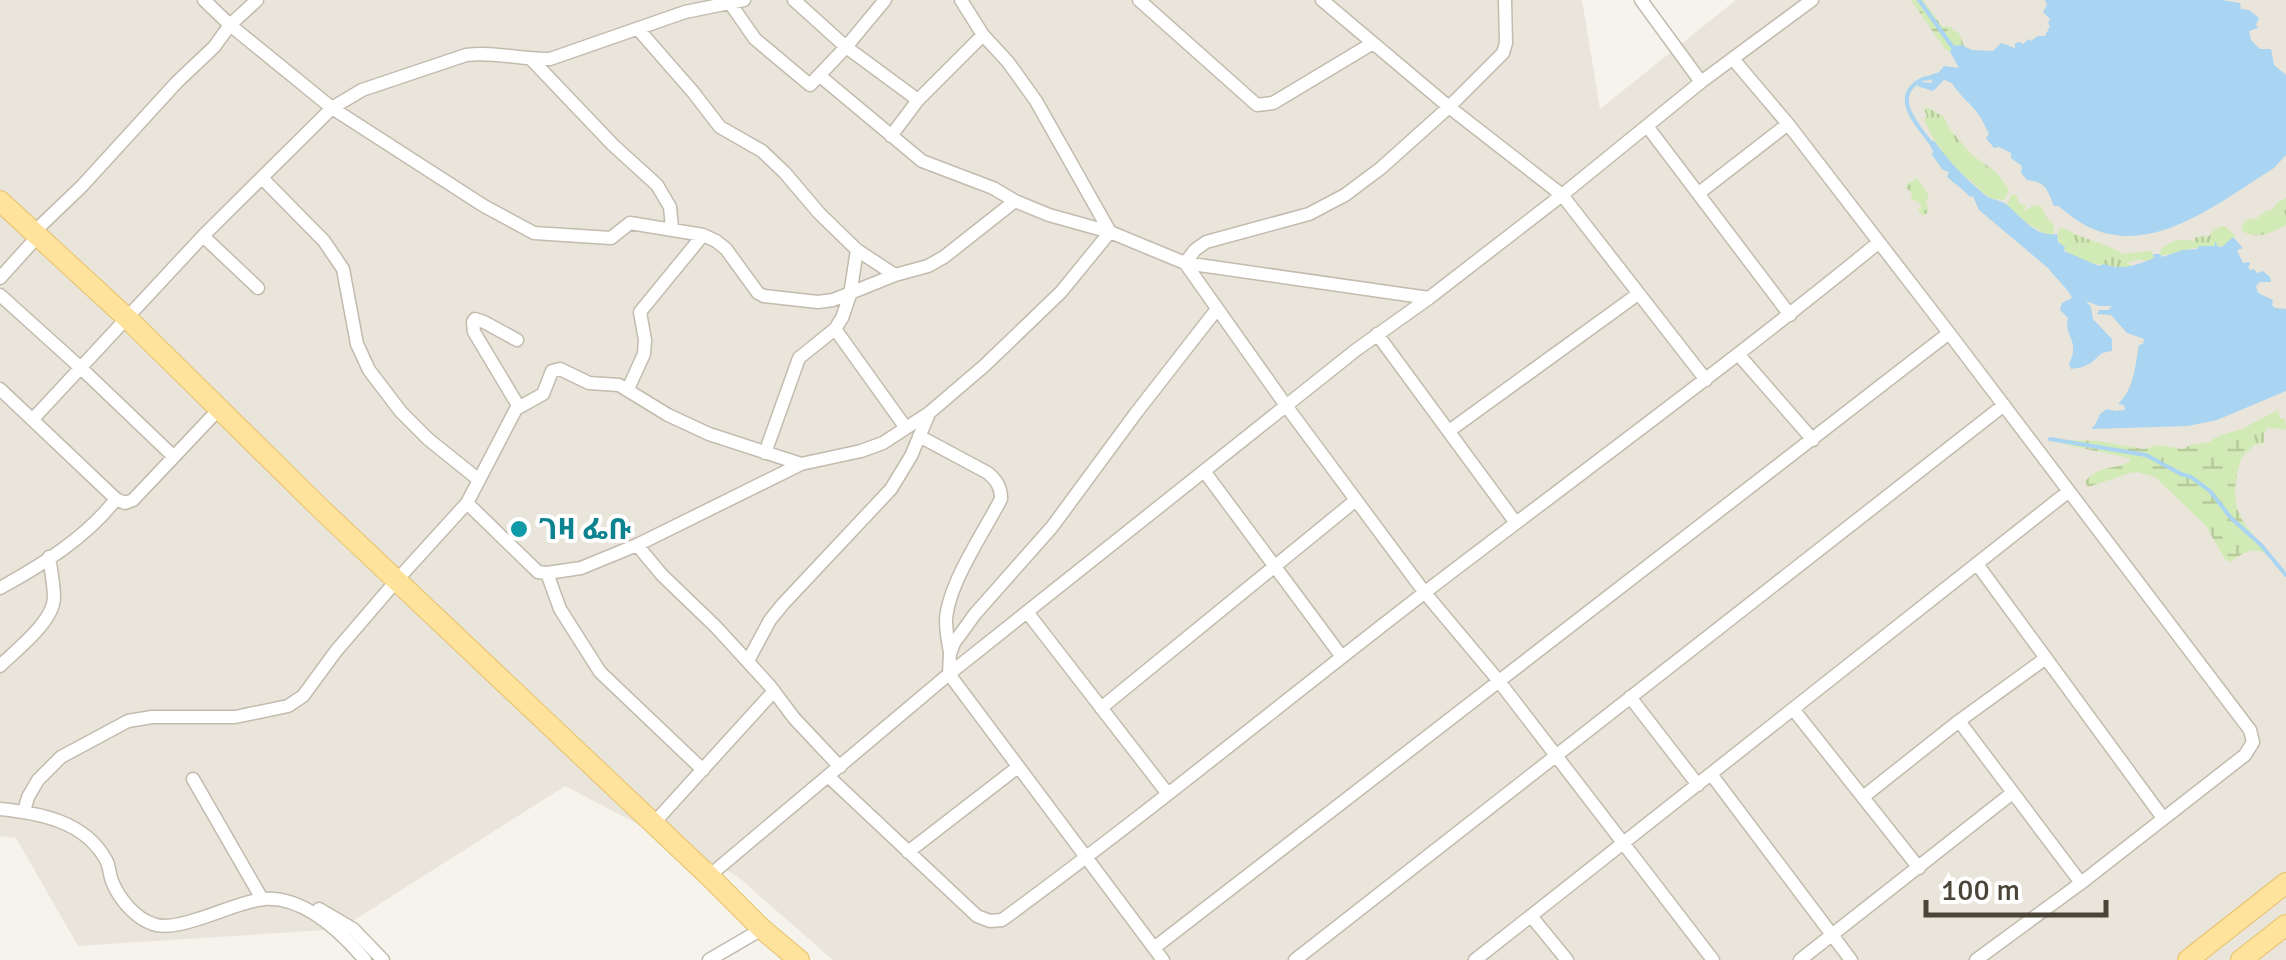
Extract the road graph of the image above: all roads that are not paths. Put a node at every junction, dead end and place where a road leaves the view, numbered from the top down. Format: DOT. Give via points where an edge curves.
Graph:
graph roads {
  1 [pos="204,0"];
  2 [pos="257,0"];
  3 [pos="794,0"];
  4 [pos="885,0"];
  5 [pos="961,0"];
  6 [pos="1139,0"];
  7 [pos="1322,0"];
  8 [pos="1505,0"];
  9 [pos="1641,0"];
  10 [pos="1812,0"];
  11 [pos="737,2"];
  12 [pos="683,6"];
  13 [pos="230,25"];
  14 [pos="638,29"];
  15 [pos="983,35"];
  16 [pos="1373,43"];
  17 [pos="846,47"];
  18 [pos="1733,59"];
  19 [pos="532,60"];
  20 [pos="820,76"];
  21 [pos="1701,82"];
  22 [pos="918,100"];
  23 [pos="1450,107"];
  24 [pos="332,108"];
  25 [pos="1788,124"];
  26 [pos="1647,126"];
  27 [pos="891,136"];
  28 [pos="262,178"];
  29 [pos="1698,193"];
  30 [pos="1562,195"];
  31 [pos="0,201"];
  32 [pos="1015,202"];
  33 [pos="672,228"];
  34 [pos="1110,232"];
  35 [pos="36,234"];
  36 [pos="703,234"];
  37 [pos="203,236"];
  38 [pos="1878,243"];
  39 [pos="857,250"];
  40 [pos="1185,264"];
  41 [pos="895,275"];
  42 [pos="0,278"];
  43 [pos="258,288"];
  44 [pos="1638,294"];
  45 [pos="0,295"];
  46 [pos="850,295"];
  47 [pos="1429,298"];
  48 [pos="1217,309"];
  49 [pos="1790,315"];
  50 [pos="128,320"];
  51 [pos="835,329"];
  52 [pos="1949,333"];
  53 [pos="1378,334"];
  54 [pos="517,340"];
  55 [pos="1738,354"];
  56 [pos="82,369"];
  57 [pos="1706,380"];
  58 [pos="0,389"];
  59 [pos="628,390"];
  60 [pos="2004,405"];
  61 [pos="518,407"];
  62 [pos="1287,407"];
  63 [pos="220,408"];
  64 [pos="929,413"];
  65 [pos="33,420"];
  66 [pos="906,428"];
  67 [pos="1449,431"];
  68 [pos="919,436"];
  69 [pos="1813,440"];
  70 [pos="765,453"];
  71 [pos="173,456"];
  72 [pos="802,464"];
  73 [pos="1204,471"];
  74 [pos="479,480"];
  75 [pos="2069,491"];
  76 [pos="116,499"];
  77 [pos="1356,500"];
  78 [pos="467,502"];
  79 [pos="1516,523"];
  80 [pos="636,544"];
  81 [pos="49,558"];
  82 [pos="1977,564"];
  83 [pos="1274,566"];
  84 [pos="547,573"];
  85 [pos="396,580"];
  86 [pos="0,588"];
  87 [pos="1425,593"];
  88 [pos="1027,612"];
  89 [pos="950,654"];
  90 [pos="1342,658"];
  91 [pos="2046,658"];
  92 [pos="748,661"];
  93 [pos="0,666"];
  94 [pos="949,674"];
  95 [pos="1498,680"];
  96 [pos="774,691"];
  97 [pos="1630,697"];
  98 [pos="1101,708"];
  99 [pos="1793,709"];
  100 [pos="1958,721"];
  101 [pos="1556,756"];
  102 [pos="840,767"];
  103 [pos="1018,767"];
  104 [pos="703,770"];
  105 [pos="1711,774"];
  106 [pos="829,778"];
  107 [pos="193,779"];
  108 [pos="1698,784"];
  109 [pos="1168,794"];
  110 [pos="2011,794"];
  111 [pos="1863,797"];
  112 [pos="0,809"];
  113 [pos="24,812"];
  114 [pos="2163,818"];
  115 [pos="653,824"];
  116 [pos="1622,844"];
  117 [pos="908,852"];
  118 [pos="1086,858"];
  119 [pos="1919,868"];
  120 [pos="708,876"];
  121 [pos="2081,883"];
  122 [pos="2286,883"];
  123 [pos="262,899"];
  124 [pos="277,900"];
  125 [pos="1532,916"];
  126 [pos="2286,925"];
  127 [pos="762,930"];
  128 [pos="1832,935"];
  129 [pos="1158,954"];
  130 [pos="2198,957"];
  131 [pos="366,960"];
  132 [pos="383,960"];
  133 [pos="709,960"];
  134 [pos="799,960"];
  135 [pos="1295,960"];
  136 [pos="1475,960"];
  137 [pos="1566,960"];
  138 [pos="1713,960"];
  139 [pos="1800,960"];
  140 [pos="1851,960"];
  141 [pos="1976,960"];
  142 [pos="2240,960"];
  1 -- 13 [label="street"];
  2 -- 13 [label="street"];
  3 -- 17 [label="street"];
  4 -- 17 [label="street"];
  5 -- 15 [label="street"];
  6 -- 16 [label="street" via="1257,105"];
  7 -- 16 [label="street"];
  8 -- 23 [label="street" via="1503,53"];
  9 -- 21 [label="street"];
  10 -- 18 [label="street"];
  11 -- 12 [label="street"];
  11 -- 20 [label="street" via="755,38 808,85"];
  12 -- 14 [label="street"];
  13 -- 24 [label="street"];
  13 -- 35 [label="street"];
  14 -- 19 [label="street"];
  14 -- 39 [label="street" via="720,127 762,152"];
  15 -- 22 [label="street"];
  15 -- 34 [label="street" via="1036,101"];
  16 -- 23 [label="street"];
  17 -- 20 [label="street"];
  17 -- 22 [label="street"];
  18 -- 21 [label="street"];
  18 -- 25 [label="street"];
  19 -- 24 [label="street" via="466,55 362,90"];
  19 -- 33 [label="street" via="656,185 670,207"];
  20 -- 27 [label="street"];
  21 -- 26 [label="street"];
  22 -- 27 [label="street"];
  23 -- 30 [label="street"];
  23 -- 40 [label="street" via="1329,205 1206,242"];
  24 -- 28 [label="street"];
  24 -- 33 [label="street" via="534,234 612,238 630,223"];
  25 -- 29 [label="street"];
  25 -- 38 [label="street"];
  26 -- 29 [label="street"];
  26 -- 30 [label="street"];
  27 -- 32 [label="street" via="922,161"];
  28 -- 37 [label="street"];
  28 -- 74 [label="street" via="324,240 343,269 356,344 369,370 428,439"];
  29 -- 49 [label="street"];
  30 -- 44 [label="street"];
  30 -- 47 [label="street"];
  31 -- 35 [label="main road"];
  32 -- 34 [label="street"];
  32 -- 41 [label="street" via="944,258"];
  33 -- 36 [label="street"];
  34 -- 40 [label="street"];
  34 -- 64 [label="street" via="1061,292"];
  35 -- 42 [label="street"];
  35 -- 50 [label="main road"];
  36 -- 46 [label="street" via="721,244 764,296 818,302"];
  36 -- 59 [label="street" via="640,312 644,354"];
  37 -- 43 [label="street"];
  37 -- 50 [label="street"];
  38 -- 49 [label="street"];
  38 -- 52 [label="street"];
  39 -- 41 [label="street"];
  39 -- 46 [label="street"];
  40 -- 47 [label="street"];
  40 -- 48 [label="street"];
  41 -- 46 [label="street"];
  44 -- 57 [label="street"];
  44 -- 67 [label="street"];
  45 -- 56 [label="street"];
  46 -- 51 [label="street"];
  47 -- 53 [label="street"];
  48 -- 62 [label="street"];
  48 -- 89 [label="street"];
  49 -- 55 [label="street"];
  50 -- 56 [label="street"];
  50 -- 63 [label="main road"];
  51 -- 66 [label="street"];
  51 -- 70 [label="street" via="799,358"];
  52 -- 60 [label="street"];
  52 -- 69 [label="street"];
  53 -- 62 [label="street"];
  53 -- 67 [label="street"];
  54 -- 61 [label="street" via="473,322"];
  55 -- 57 [label="street"];
  55 -- 69 [label="street"];
  56 -- 65 [label="street"];
  56 -- 71 [label="street"];
  57 -- 79 [label="street"];
  58 -- 65 [label="street"];
  59 -- 61 [label="street" via="556,368 543,394"];
  59 -- 70 [label="street" via="709,434"];
  60 -- 75 [label="street"];
  60 -- 97 [label="street"];
  61 -- 74 [label="street"];
  62 -- 73 [label="street"];
  62 -- 77 [label="street"];
  63 -- 71 [label="street"];
  63 -- 85 [label="main road"];
  64 -- 66 [label="street"];
  64 -- 68 [label="street"];
  65 -- 76 [label="street"];
  66 -- 72 [label="street" via="861,451"];
  67 -- 79 [label="street"];
  68 -- 89 [label="street" via="988,473 1001,490 948,608"];
  68 -- 92 [label="street" via="890,489 783,604"];
  69 -- 95 [label="street"];
  70 -- 72 [label="street"];
  71 -- 76 [label="street" via="132,500"];
  72 -- 80 [label="street"];
  73 -- 83 [label="street"];
  73 -- 88 [label="street"];
  74 -- 78 [label="street"];
  75 -- 82 [label="street"];
  75 -- 114 [label="street" via="2254,742"];
  76 -- 81 [label="street" via="92,527"];
  77 -- 83 [label="street"];
  77 -- 87 [label="street"];
  78 -- 84 [label="street" via="530,566"];
  78 -- 85 [label="street"];
  79 -- 87 [label="street"];
  80 -- 84 [label="street" via="581,568"];
  80 -- 92 [label="street"];
  81 -- 86 [label="street"];
  81 -- 93 [label="street" via="51,609"];
  82 -- 91 [label="street"];
  82 -- 99 [label="street"];
  83 -- 90 [label="street"];
  83 -- 98 [label="street"];
  84 -- 104 [label="street" via="560,609 600,672"];
  85 -- 113 [label="street" via="288,706 236,716 128,721 62,757 38,780"];
  85 -- 115 [label="main road"];
  87 -- 90 [label="street"];
  87 -- 95 [label="street"];
  88 -- 94 [label="street"];
  88 -- 98 [label="street"];
  89 -- 94 [label="street"];
  90 -- 109 [label="street"];
  91 -- 100 [label="street"];
  91 -- 114 [label="street"];
  92 -- 96 [label="street"];
  94 -- 102 [label="street"];
  94 -- 103 [label="street"];
  95 -- 101 [label="street"];
  95 -- 129 [label="street"];
  96 -- 102 [label="street"];
  96 -- 104 [label="street"];
  97 -- 101 [label="street"];
  97 -- 108 [label="street"];
  98 -- 109 [label="street"];
  99 -- 105 [label="street"];
  99 -- 111 [label="street"];
  100 -- 110 [label="street"];
  100 -- 111 [label="street"];
  101 -- 116 [label="street"];
  101 -- 135 [label="street"];
  102 -- 106 [label="street"];
  103 -- 117 [label="street"];
  103 -- 118 [label="street"];
  104 -- 115 [label="street"];
  105 -- 108 [label="street"];
  105 -- 128 [label="street"];
  106 -- 117 [label="street"];
  106 -- 120 [label="street"];
  107 -- 123 [label="street"];
  108 -- 116 [label="street"];
  109 -- 118 [label="street"];
  110 -- 119 [label="street"];
  110 -- 121 [label="street"];
  111 -- 119 [label="street"];
  112 -- 113 [label="street"];
  113 -- 123 [label="street" via="82,833 104,855 132,912 156,926"];
  114 -- 121 [label="street"];
  115 -- 120 [label="main road"];
  116 -- 125 [label="street"];
  116 -- 138 [label="street"];
  117 -- 118 [label="street" via="990,921 1002,920"];
  118 -- 129 [label="street"];
  119 -- 128 [label="street"];
  120 -- 127 [label="main road"];
  121 -- 141 [label="street"];
  122 -- 130 [label="main road"];
  123 -- 124 [label="street"];
  124 -- 131 [label="street" via="320,917"];
  124 -- 132 [label="street" via="332,915"];
  125 -- 136 [label="street"];
  125 -- 137 [label="street"];
  126 -- 142 [label="main road"];
  127 -- 133 [label="street"];
  127 -- 134 [label="main road"];
  128 -- 139 [label="street"];
  128 -- 140 [label="street"];
}
